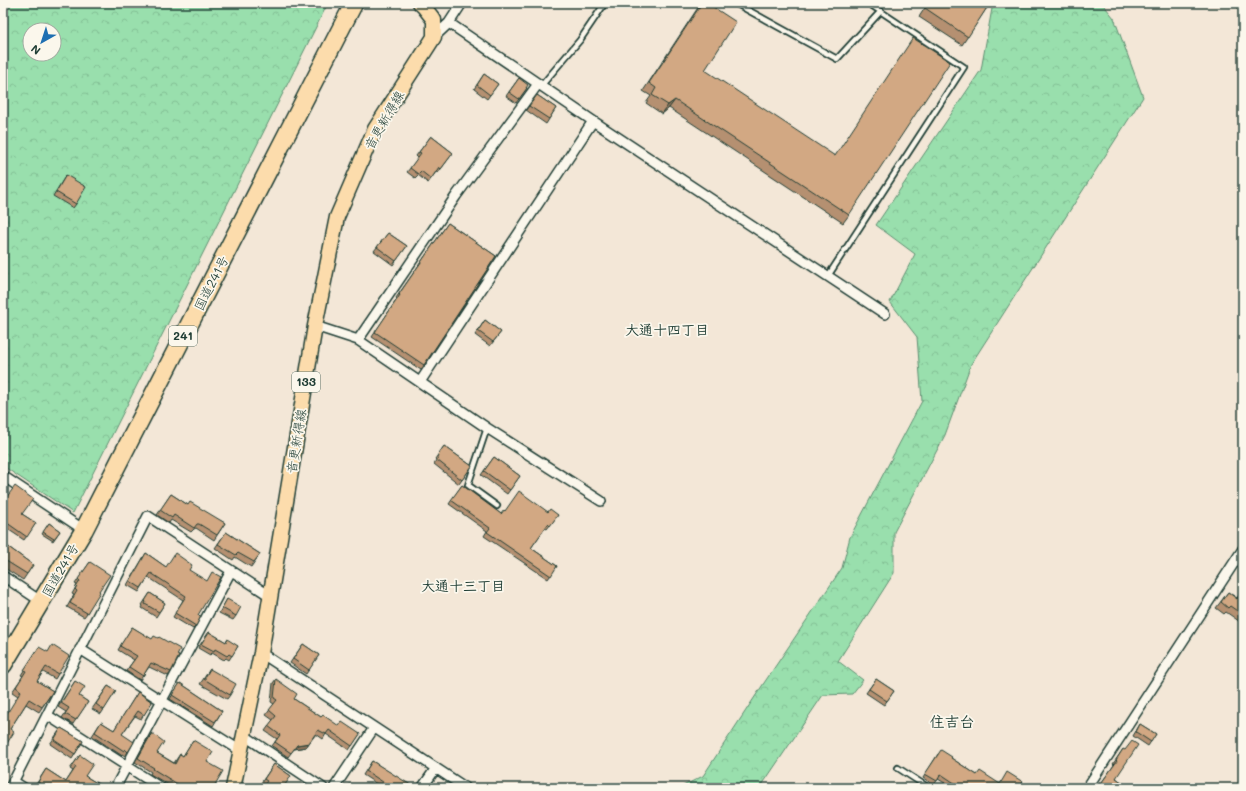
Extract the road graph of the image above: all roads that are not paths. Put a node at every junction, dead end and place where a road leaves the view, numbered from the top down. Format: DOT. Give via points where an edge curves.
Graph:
graph roads {
  1 [pos="354,3"];
  2 [pos="420,3"];
  3 [pos="462,3"];
  4 [pos="606,3"];
  5 [pos="735,3"];
  6 [pos="868,3"];
  7 [pos="881,11"];
  8 [pos="449,23"];
  9 [pos="434,37"];
  10 [pos="540,85"];
  11 [pos="593,122"];
  12 [pos="828,276"];
  13 [pos="886,314"];
  14 [pos="315,326"];
  15 [pos="358,340"];
  16 [pos="420,382"];
  17 [pos="487,428"];
  18 [pos="3,476"];
  19 [pos="601,501"];
  20 [pos="497,506"];
  21 [pos="84,530"];
  22 [pos="1243,549"];
  23 [pos="231,571"];
  24 [pos="3,576"];
  25 [pos="270,596"];
  26 [pos="42,602"];
  27 [pos="80,649"];
  28 [pos="260,653"];
  29 [pos="3,665"];
  30 [pos="162,701"];
  31 [pos="47,715"];
  32 [pos="374,728"];
  33 [pos="245,736"];
  34 [pos="240,751"];
  35 [pos="127,766"];
  36 [pos="436,768"];
  37 [pos="898,768"];
  38 [pos="12,785"];
  39 [pos="24,788"];
  40 [pos="115,788"];
  41 [pos="161,788"];
  42 [pos="233,788"];
  43 [pos="323,788"];
  44 [pos="334,788"];
  45 [pos="422,788"];
  46 [pos="466,788"];
  47 [pos="929,788"];
  48 [pos="1087,788"];
  1 -- 21 [label="highway, 国道241号 / 241"];
  2 -- 9 [label="main road" via="434,20"];
  3 -- 8 [label="street"];
  4 -- 10 [label="lane" via="580,40"];
  5 -- 7 [label="lane" via="837,59"];
  6 -- 7 [label="lane"];
  7 -- 12 [label="lane" via="964,67"];
  8 -- 9 [label="street"];
  8 -- 10 [label="street"];
  9 -- 14 [label="main road, 音更新得線 / 133" via="375,129 337,216"];
  10 -- 11 [label="street"];
  10 -- 15 [label="street" via="456,196"];
  11 -- 12 [label="street"];
  11 -- 16 [label="street"];
  12 -- 13 [label="street"];
  14 -- 15 [label="street"];
  14 -- 25 [label="main road, 音更新得線 / 133"];
  15 -- 16 [label="street"];
  16 -- 17 [label="street"];
  17 -- 19 [label="street"];
  17 -- 20 [label="lane" via="468,485"];
  18 -- 21 [label="street"];
  21 -- 26 [label="highway, 国道241号 / 241"];
  22 -- 48 [label="street"];
  23 -- 25 [label="street"];
  23 -- 27 [label="street" via="148,516"];
  23 -- 30 [label="street"];
  24 -- 26 [label="street"];
  25 -- 28 [label="main road, 音更新得線 / 133"];
  26 -- 29 [label="highway, 国道241号 / 241"];
  27 -- 30 [label="street"];
  27 -- 31 [label="street"];
  28 -- 32 [label="street"];
  28 -- 33 [label="main road, 音更新得線 / 133"];
  30 -- 34 [label="street"];
  30 -- 35 [label="street"];
  31 -- 35 [label="street"];
  31 -- 38 [label="street"];
  32 -- 36 [label="street"];
  32 -- 44 [label="street"];
  33 -- 34 [label="main road, 音更新得線 / 133"];
  33 -- 43 [label="street"];
  34 -- 42 [label="main road, 音更新得線 / 133"];
  35 -- 40 [label="street"];
  35 -- 41 [label="street"];
  36 -- 45 [label="street"];
  36 -- 46 [label="street"];
  37 -- 47 [label="lane"];
  38 -- 39 [label="street"];
}
